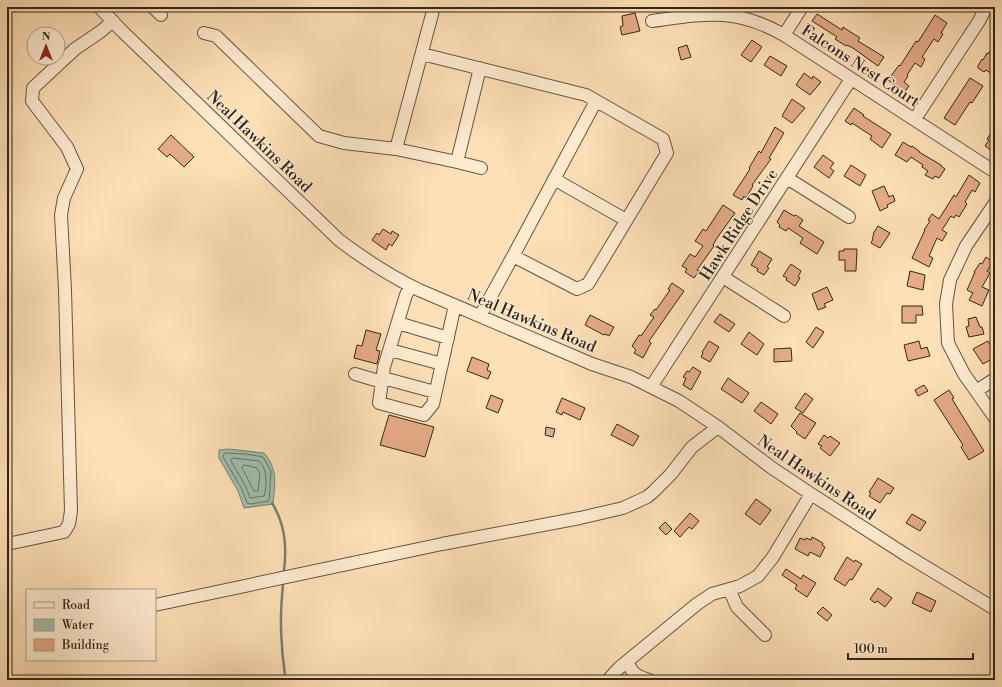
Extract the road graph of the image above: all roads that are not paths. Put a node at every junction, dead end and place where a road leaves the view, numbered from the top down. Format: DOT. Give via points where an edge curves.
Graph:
graph roads {
  1 [pos="99,7"];
  2 [pos="434,7"];
  3 [pos="802,7"];
  4 [pos="986,7"];
  5 [pos="113,21"];
  6 [pos="652,21"];
  7 [pos="204,33"];
  8 [pos="784,34"];
  9 [pos="422,54"];
  10 [pos="480,68"];
  11 [pos="851,79"];
  12 [pos="596,101"];
  13 [pos="915,119"];
  14 [pos="396,149"];
  15 [pos="457,162"];
  16 [pos="481,168"];
  17 [pos="995,172"];
  18 [pos="787,178"];
  19 [pos="554,179"];
  20 [pos="995,203"];
  21 [pos="849,217"];
  22 [pos="626,220"];
  23 [pos="513,256"];
  24 [pos="723,277"];
  25 [pos="410,286"];
  26 [pos="455,305"];
  27 [pos="480,316"];
  28 [pos="784,316"];
  29 [pos="398,323"];
  30 [pos="448,338"];
  31 [pos="390,350"];
  32 [pos="442,364"];
  33 [pos="355,374"];
  34 [pos="995,379"];
  35 [pos="383,380"];
  36 [pos="651,387"];
  37 [pos="976,391"];
  38 [pos="435,392"];
  39 [pos="995,418"];
  40 [pos="718,427"];
  41 [pos="810,494"];
  42 [pos="7,544"];
  43 [pos="729,589"];
  44 [pos="156,605"];
  45 [pos="995,609"];
  46 [pos="765,635"];
  47 [pos="627,662"];
  48 [pos="608,680"];
  49 [pos="649,680"];
  1 -- 5 [label="street, Neal Hawkins Road"];
  2 -- 9 [label="street"];
  3 -- 8 [label="street"];
  4 -- 13 [label="street"];
  5 -- 25 [label="street, Neal Hawkins Road" via="339,240 371,264"];
  5 -- 42 [label="street" via="75,49 33,88 31,96 32,101 67,147 77,169 64,198 61,215 71,512 69,524 64,532"];
  6 -- 8 [label="street, Falcons Nest Court" via="726,14 764,24"];
  7 -- 14 [label="street" via="216,36 319,136 344,143"];
  8 -- 11 [label="street, Falcons Nest Court"];
  9 -- 10 [label="street"];
  9 -- 14 [label="street"];
  10 -- 12 [label="street" via="586,95"];
  10 -- 15 [label="street"];
  11 -- 13 [label="street, Falcons Nest Court"];
  11 -- 18 [label="street, Hawk Ridge Drive"];
  12 -- 19 [label="street"];
  12 -- 22 [label="street" via="663,139 667,153"];
  13 -- 17 [label="street, Falcons Nest Court"];
  14 -- 15 [label="street"];
  15 -- 16 [label="street"];
  18 -- 21 [label="street"];
  18 -- 24 [label="street, Hawk Ridge Drive"];
  19 -- 22 [label="street"];
  19 -- 23 [label="street"];
  20 -- 37 [label="street" via="966,246 950,280 946,304 948,343"];
  22 -- 23 [label="street" via="588,284 577,289"];
  23 -- 27 [label="street"];
  24 -- 28 [label="street"];
  24 -- 36 [label="street, Hawk Ridge Drive"];
  25 -- 26 [label="street, Neal Hawkins Road"];
  25 -- 29 [label="street"];
  26 -- 27 [label="street, Neal Hawkins Road"];
  26 -- 30 [label="street"];
  27 -- 36 [label="street, Neal Hawkins Road"];
  29 -- 30 [label="street"];
  29 -- 31 [label="street"];
  30 -- 32 [label="street"];
  31 -- 32 [label="street"];
  31 -- 35 [label="street"];
  32 -- 38 [label="street"];
  33 -- 35 [label="street"];
  34 -- 37 [label="street"];
  35 -- 38 [label="street"];
  35 -- 38 [label="street" via="379,403 424,415 433,404"];
  36 -- 40 [label="street, Neal Hawkins Road"];
  37 -- 39 [label="street"];
  40 -- 41 [label="street, Neal Hawkins Road"];
  40 -- 44 [label="street" via="692,446 671,474 653,492 623,508"];
  41 -- 43 [label="street" via="773,557 758,576"];
  41 -- 45 [label="street, Neal Hawkins Road"];
  43 -- 46 [label="street" via="737,607"];
  43 -- 47 [label="street" via="712,594 697,604"];
  47 -- 48 [label="street"];
  47 -- 49 [label="street" via="638,677"];
}
